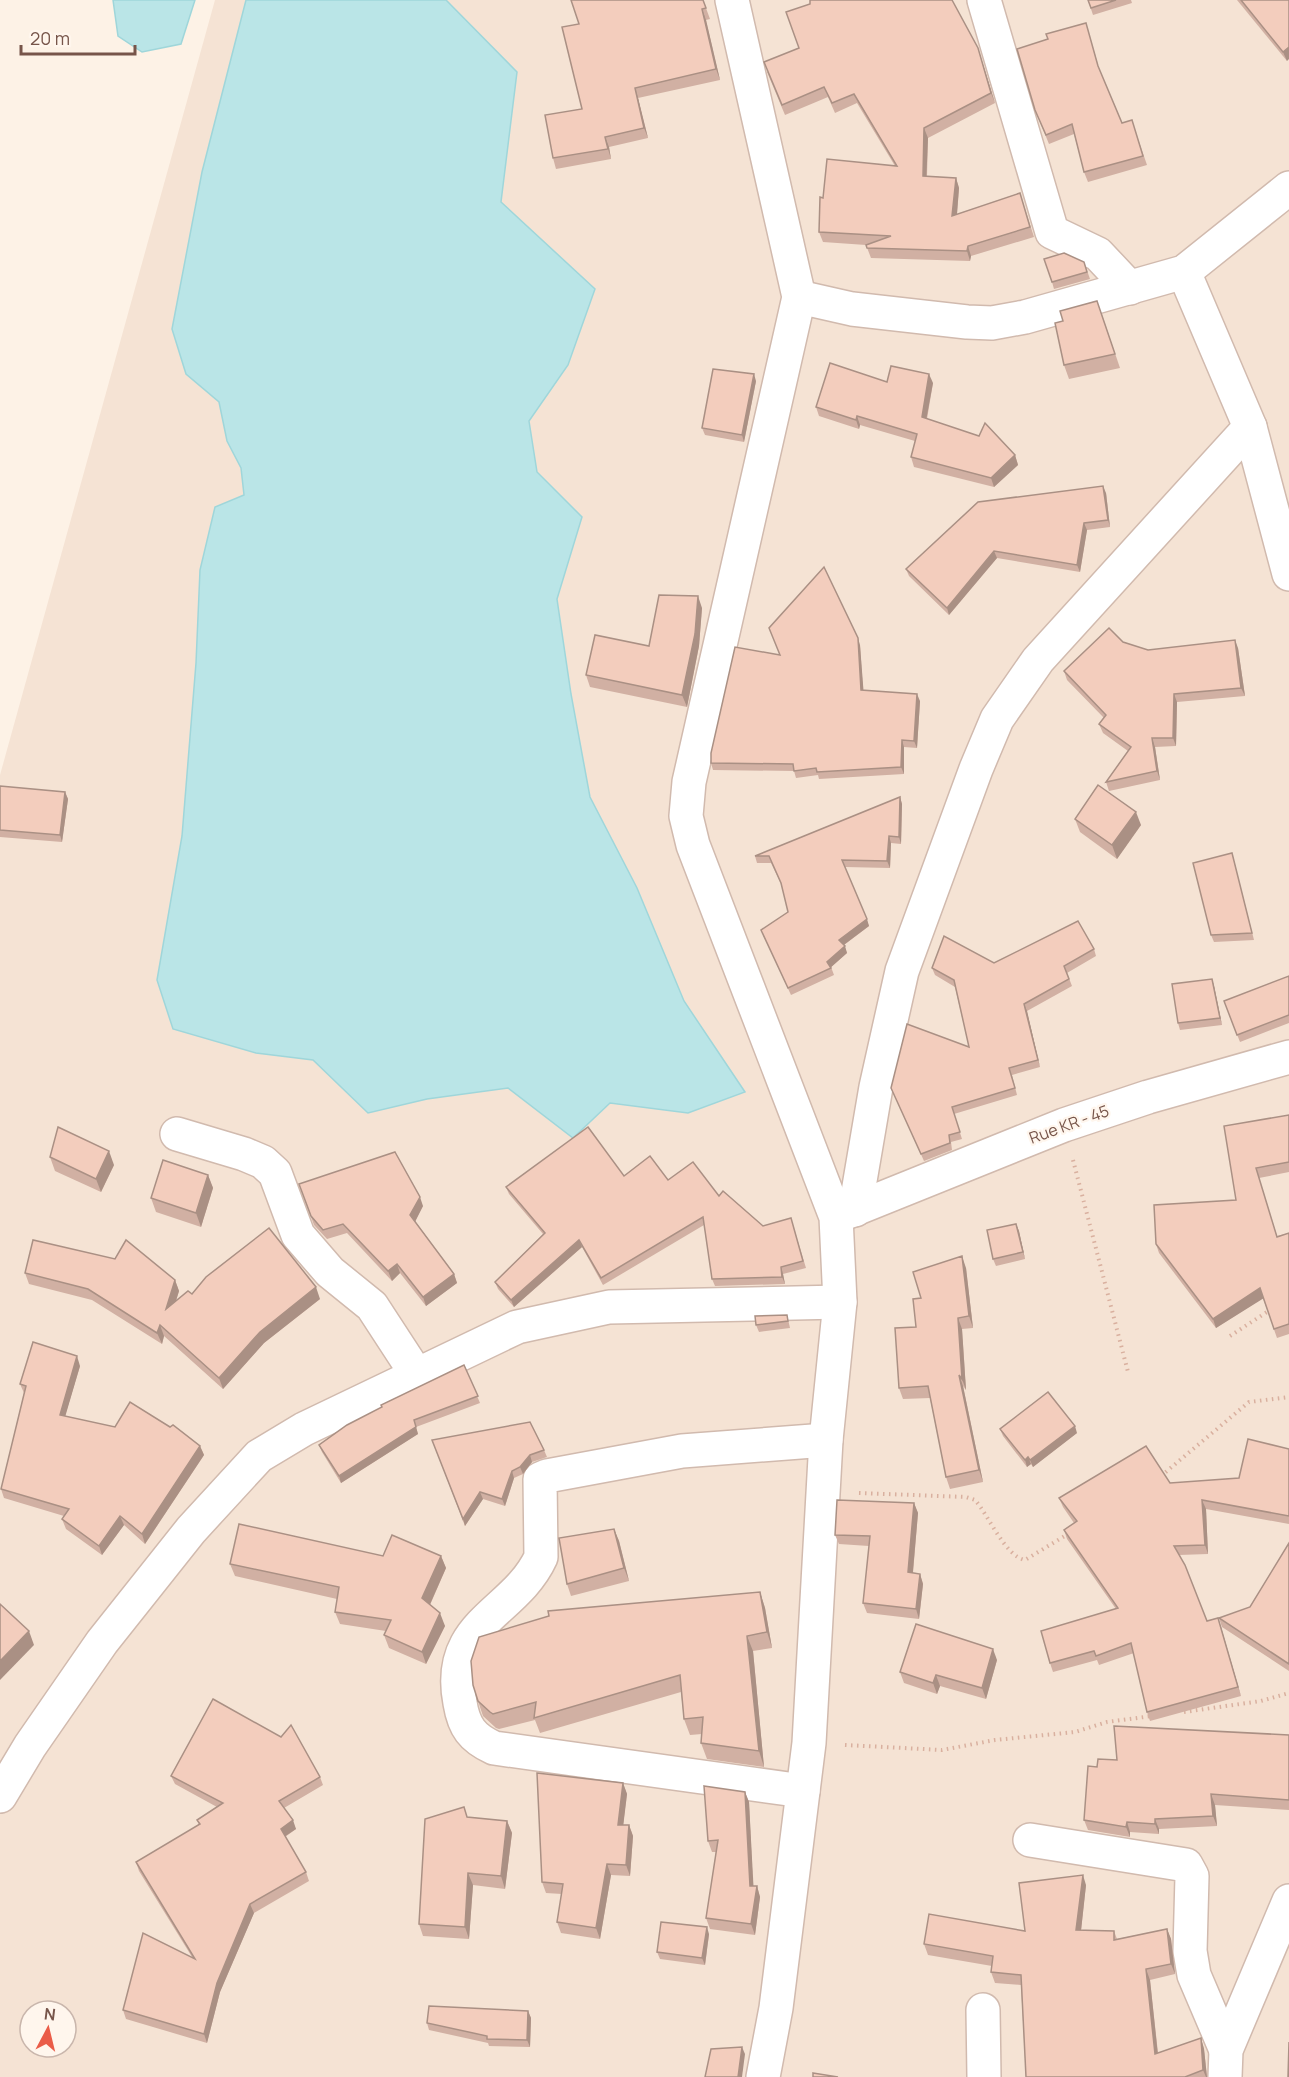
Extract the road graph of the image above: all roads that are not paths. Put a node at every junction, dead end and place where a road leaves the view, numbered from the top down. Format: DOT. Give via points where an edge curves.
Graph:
graph roads {
  1 [pos="732,0"];
  2 [pos="984,0"];
  3 [pos="1289,188"];
  4 [pos="1184,272"];
  5 [pos="1130,288"];
  6 [pos="799,297"];
  7 [pos="1251,428"];
  8 [pos="1289,574"];
  9 [pos="1289,1058"];
  10 [pos="177,1134"];
  11 [pos="846,1214"];
  12 [pos="840,1302"];
  13 [pos="417,1375"];
  14 [pos="826,1440"];
  15 [pos="803,1791"];
  16 [pos="0,1796"];
  17 [pos="1030,1840"];
  18 [pos="1289,1900"];
  19 [pos="982,2010"];
  20 [pos="1225,2064"];
  21 [pos="763,2077"];
  22 [pos="984,2077"];
  1 -- 6 [label="street"];
  2 -- 5 [label="street" via="1052,232 1098,254"];
  3 -- 4 [label="street"];
  4 -- 5 [label="street"];
  4 -- 7 [label="street"];
  5 -- 6 [label="street" via="1025,318 992,323 852,309"];
  6 -- 11 [label="street" via="689,782 686,816 693,845"];
  7 -- 8 [label="street"];
  7 -- 11 [label="street" via="1038,660 997,719 902,971"];
  9 -- 11 [label="street, Rue KR - 45" via="1064,1125"];
  10 -- 13 [label="street" via="244,1154 263,1162 275,1173 298,1235 330,1272 372,1306"];
  11 -- 12 [label="street"];
  12 -- 13 [label="street" via="609,1307 517,1327"];
  12 -- 14 [label="street"];
  13 -- 16 [label="street" via="304,1429 259,1456 191,1530 102,1642"];
  14 -- 15 [label="street"];
  14 -- 15 [label="street" via="682,1451 540,1479 541,1557 518,1588 471,1634 456,1680 465,1723 477,1740 494,1748"];
  15 -- 21 [label="street" via="776,2008"];
  17 -- 20 [label="street" via="1186,1865 1192,1876 1190,1951 1194,1975"];
  18 -- 20 [label="street"];
  19 -- 22 [label="street"];
}
